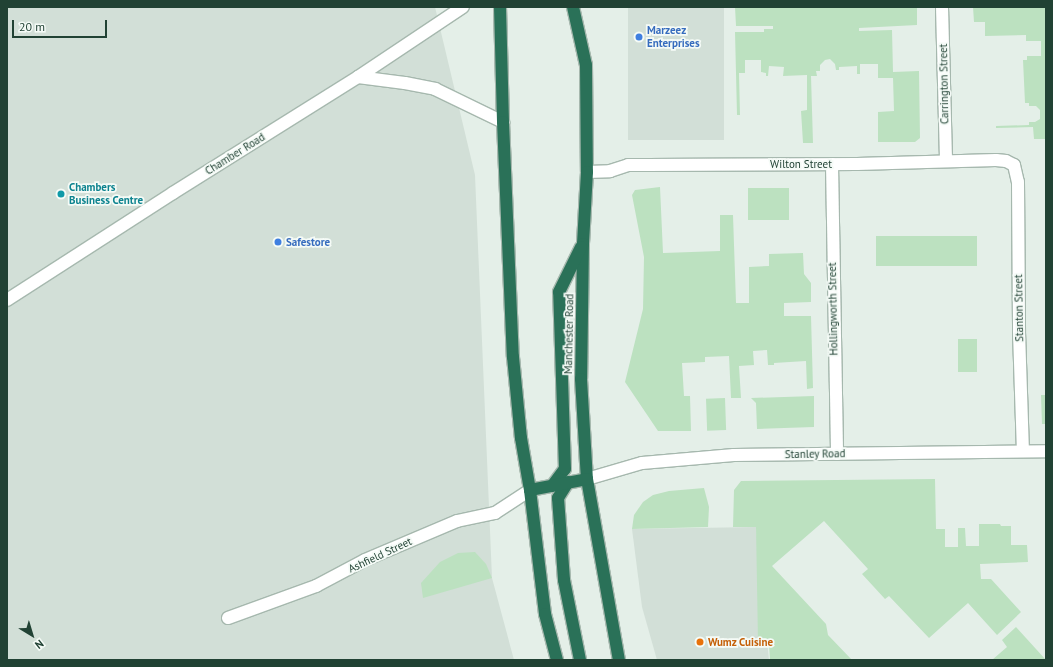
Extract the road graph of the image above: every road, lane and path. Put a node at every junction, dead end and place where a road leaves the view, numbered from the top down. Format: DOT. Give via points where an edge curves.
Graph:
graph roads {
  1 [pos="464,7"];
  2 [pos="500,7"];
  3 [pos="572,7"];
  4 [pos="942,7"];
  5 [pos="358,77"];
  6 [pos="503,122"];
  7 [pos="946,160"];
  8 [pos="832,164"];
  9 [pos="1014,165"];
  10 [pos="587,172"];
  11 [pos="583,244"];
  12 [pos="7,300"];
  13 [pos="1046,451"];
  14 [pos="1023,452"];
  15 [pos="836,454"];
  16 [pos="587,479"];
  17 [pos="568,482"];
  18 [pos="552,486"];
  19 [pos="530,490"];
  20 [pos="228,618"];
  21 [pos="558,660"];
  22 [pos="580,660"];
  23 [pos="619,660"];
  1 -- 5 [label="street, Chamber Road"];
  2 -- 6 [label="highway"];
  3 -- 10 [label="highway, Manchester Road" via="586,65"];
  4 -- 7 [label="street, Carrington Street"];
  5 -- 6 [label="street" via="435,89"];
  5 -- 12 [label="street, Chamber Road"];
  6 -- 19 [label="highway" via="513,357 521,438"];
  7 -- 8 [label="street, Wilton Street" via="920,163"];
  7 -- 9 [label="street, Wilton Street" via="996,160"];
  8 -- 10 [label="street, Wilton Street" via="628,165 610,172"];
  8 -- 15 [label="street, Hollingworth Street"];
  9 -- 14 [label="street, Stanton Street" via="1018,182"];
  10 -- 11 [label="highway, Manchester Road"];
  11 -- 16 [label="highway, Manchester Road" via="581,379"];
  11 -- 18 [label="highway" via="559,292 565,469"];
  13 -- 14 [label="street, Stanley Road"];
  14 -- 15 [label="street, Stanley Road"];
  15 -- 16 [label="street, Stanley Road" via="734,455 642,463"];
  16 -- 17 [label="highway"];
  16 -- 23 [label="highway, Manchester Road"];
  17 -- 18 [label="highway"];
  17 -- 22 [label="highway" via="558,498 564,580"];
  18 -- 19 [label="highway"];
  19 -- 20 [label="street, Ashfield Street" via="495,513 457,521 365,560 316,586"];
  19 -- 21 [label="highway" via="545,614"];
}
